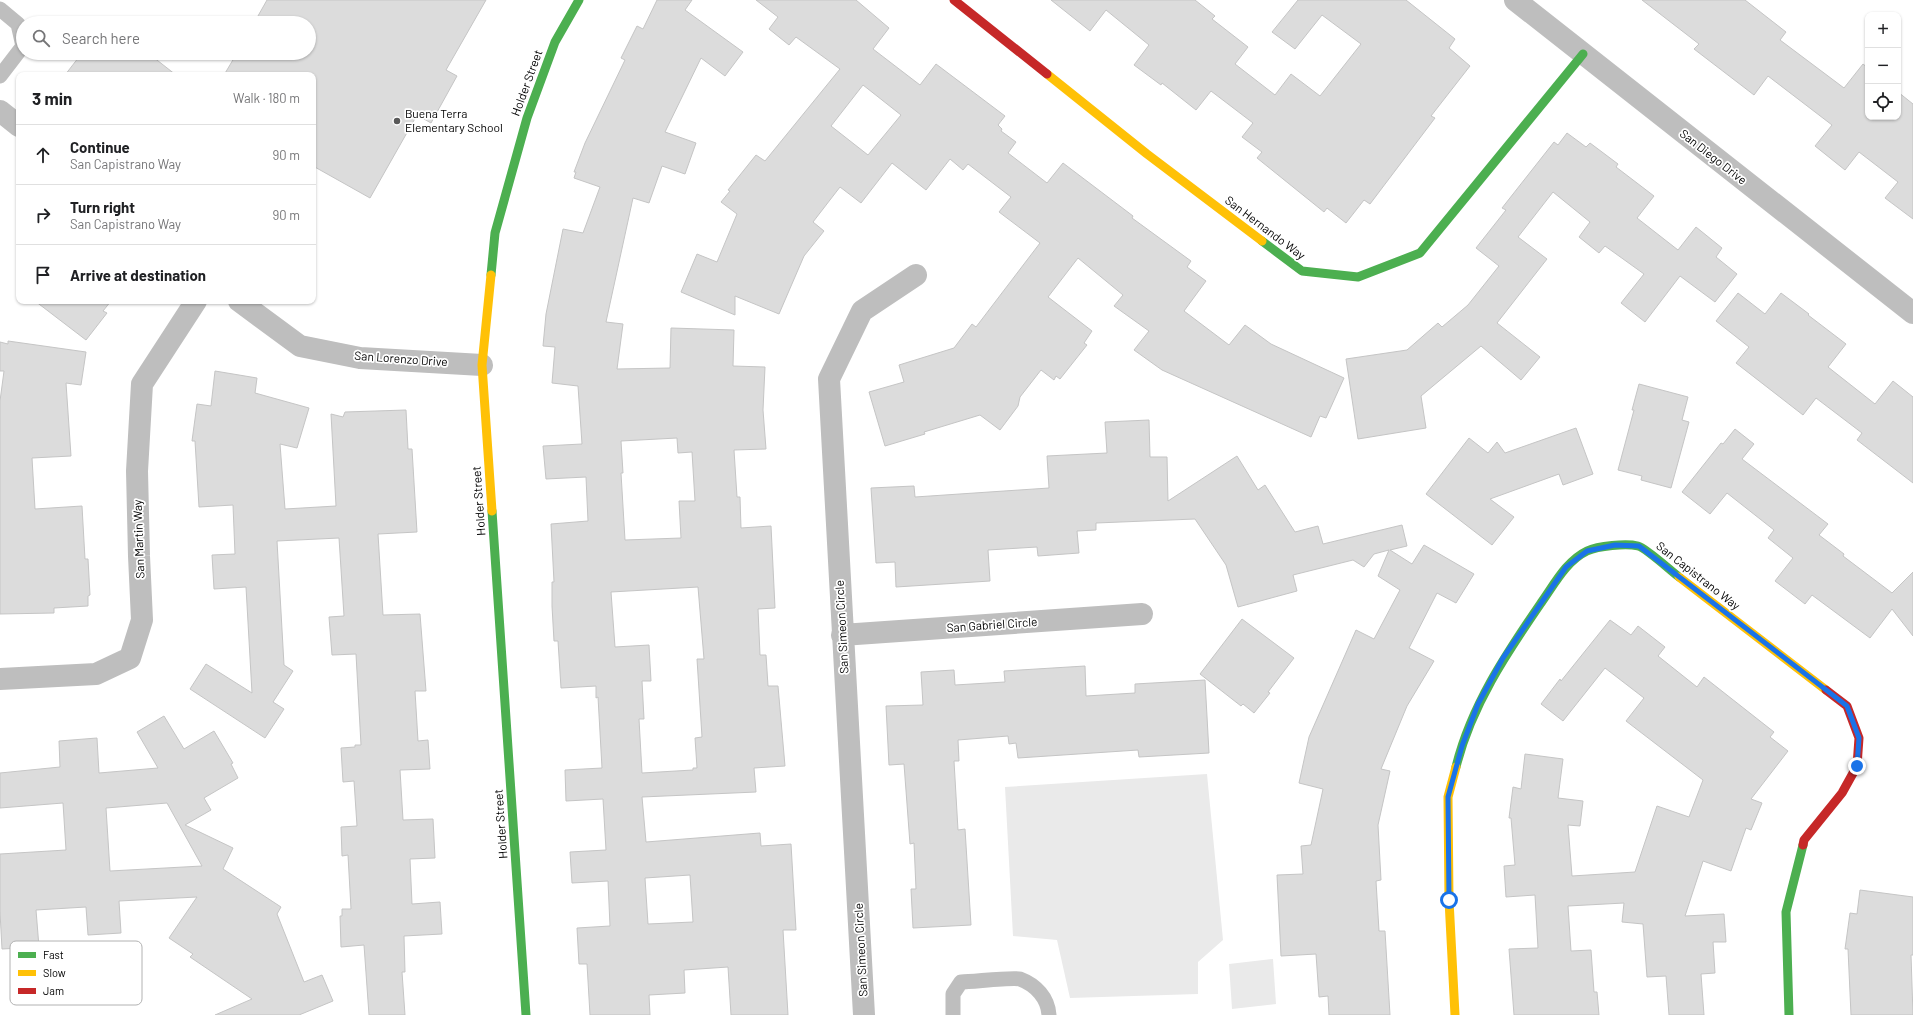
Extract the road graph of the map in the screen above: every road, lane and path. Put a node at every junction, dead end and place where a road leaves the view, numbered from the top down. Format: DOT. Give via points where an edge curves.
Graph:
graph roads {
  1 [pos="579,0"];
  2 [pos="954,0"];
  3 [pos="1515,0"];
  4 [pos="0,9"];
  5 [pos="16,22"];
  6 [pos="1582,54"];
  7 [pos="16,55"];
  8 [pos="0,76"];
  9 [pos="0,111"];
  10 [pos="16,124"];
  11 [pos="916,275"];
  12 [pos="194,304"];
  13 [pos="243,304"];
  14 [pos="1913,313"];
  15 [pos="482,365"];
  16 [pos="1142,614"];
  17 [pos="842,635"];
  18 [pos="0,679"];
  19 [pos="526,1015"];
  20 [pos="864,1015"];
  21 [pos="953,1015"];
  22 [pos="1049,1015"];
  23 [pos="1455,1015"];
  24 [pos="1789,1015"];
  1 -- 15 [label="street, Holder Street" via="555,42 527,118 494,233"];
  2 -- 6 [label="street, San Hernando Way" via="1147,154 1302,271 1358,277 1420,253"];
  3 -- 6 [label="street, San Diego Drive"];
  4 -- 5 [label="lane"];
  6 -- 14 [label="street, San Diego Drive"];
  7 -- 8 [label="lane"];
  9 -- 10 [label="street"];
  11 -- 17 [label="street, San Simeon Circle" via="862,311 829,379"];
  12 -- 18 [label="street, San Martin Way" via="142,384 137,471 142,620 130,658 96,674"];
  13 -- 15 [label="street, San Lorenzo Drive" via="300,346 360,358"];
  15 -- 19 [label="street, Holder Street"];
  16 -- 17 [label="street, San Gabriel Circle"];
  17 -- 20 [label="street, San Simeon Circle"];
  21 -- 22 [label="lane" via="953,994 961,982 1019,979 1037,989 1049,1004"];
  23 -- 24 [label="street, San Capistrano Way" via="1449,900 1448,797 1462,746 1478,704 1503,658 1566,567 1587,551 1615,545 1639,546 1847,706 1859,738 1857,766 1842,793 1804,840 1786,912"];
}
